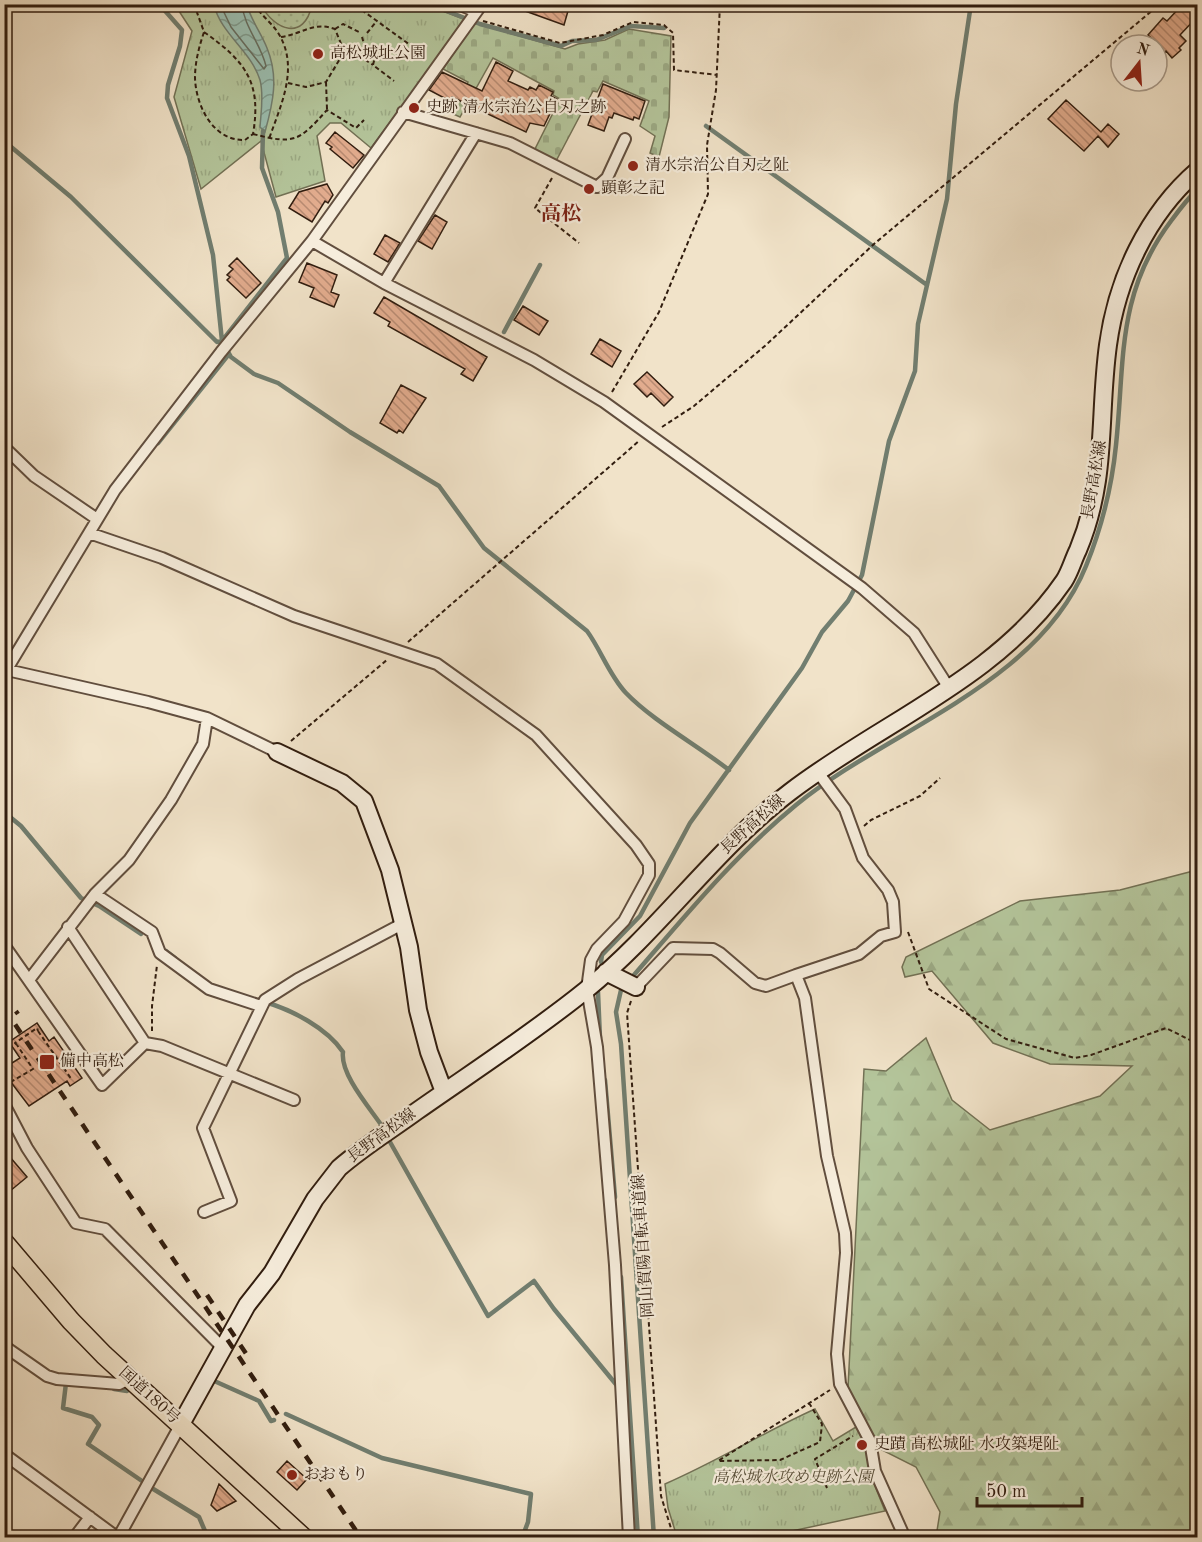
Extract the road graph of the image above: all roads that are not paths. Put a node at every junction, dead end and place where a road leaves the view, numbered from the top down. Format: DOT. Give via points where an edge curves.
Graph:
graph roads {
  1 [pos="450,4"];
  2 [pos="482,4"];
  3 [pos="473,16"];
  4 [pos="403,112"];
  5 [pos="476,133"];
  6 [pos="625,139"];
  7 [pos="1197,170"];
  8 [pos="312,241"];
  9 [pos="384,283"];
  10 [pos="4,447"];
  11 [pos="97,519"];
  12 [pos="91,534"];
  13 [pos="9,672"];
  14 [pos="949,688"];
  15 [pos="207,718"];
  16 [pos="278,752"];
  17 [pos="822,778"];
  18 [pos="91,899"];
  19 [pos="404,923"];
  20 [pos="69,927"];
  21 [pos="4,945"];
  22 [pos="796,975"];
  23 [pos="29,980"];
  24 [pos="624,981"];
  25 [pos="587,989"];
  26 [pos="263,1003"];
  27 [pos="149,1043"];
  28 [pos="229,1073"];
  29 [pos="444,1092"];
  30 [pos="294,1100"];
  31 [pos="4,1104"];
  32 [pos="204,1212"];
  33 [pos="4,1242"];
  34 [pos="4,1346"];
  35 [pos="222,1347"];
  36 [pos="129,1379"];
  37 [pos="181,1424"];
  38 [pos="4,1454"];
  39 [pos="90,1517"];
  40 [pos="74,1538"];
  41 [pos="118,1538"];
  42 [pos="304,1538"];
  43 [pos="629,1538"];
  44 [pos="905,1538"];
  1 -- 3 [label="lane"];
  2 -- 3 [label="street"];
  3 -- 4 [label="street"];
  4 -- 5 [label="street"];
  4 -- 8 [label="street"];
  5 -- 6 [label="street" via="510,143 597,187 607,178"];
  5 -- 9 [label="street"];
  7 -- 14 [label="main road, 長野高松線" via="1144,233 1122,284 1108,345 1098,481 1088,525 1066,579 1006,646"];
  8 -- 9 [label="street"];
  8 -- 11 [label="street" via="221,352"];
  9 -- 14 [label="street" via="534,360 604,402 862,588 914,633"];
  10 -- 11 [label="street" via="34,476"];
  11 -- 12 [label="street"];
  12 -- 13 [label="street"];
  12 -- 25 [label="street" via="162,558 294,616 437,664 536,735 649,864 649,875 633,908 591,960"];
  13 -- 15 [label="street"];
  14 -- 17 [label="main road, 長野高松線"];
  15 -- 16 [label="street"];
  15 -- 18 [label="street" via="203,744 171,800 129,860"];
  16 -- 19 [label="main road" via="342,783 364,801 390,870"];
  17 -- 22 [label="street" via="845,809 863,858 888,890 895,932 880,936 859,954"];
  17 -- 24 [label="main road, 長野高松線" via="763,814 718,857 660,921"];
  18 -- 20 [label="street"];
  18 -- 26 [label="street" via="152,932 160,953 208,989"];
  19 -- 26 [label="street" via="297,979"];
  19 -- 29 [label="main road" via="418,1010"];
  20 -- 23 [label="street"];
  20 -- 27 [label="street"];
  21 -- 23 [label="street"];
  22 -- 24 [label="street" via="766,986 755,983 720,952 673,948"];
  22 -- 44 [label="street" via="805,998 827,1156 845,1233 837,1354 840,1384 870,1441 875,1471"];
  23 -- 27 [label="street" via="102,1085"];
  24 -- 25 [label="main road, 長野高松線"];
  25 -- 29 [label="main road, 長野高松線"];
  25 -- 43 [label="street" via="597,1047"];
  26 -- 28 [label="street"];
  27 -- 28 [label="street"];
  28 -- 30 [label="street"];
  28 -- 32 [label="street" via="203,1128 231,1201"];
  29 -- 35 [label="main road, 長野高松線" via="330,1176 273,1273 247,1305"];
  31 -- 35 [label="street" via="27,1148 76,1223 105,1229"];
  33 -- 36 [label="highway, 国道180号" via="71,1321"];
  34 -- 36 [label="street" via="47,1377 119,1384"];
  35 -- 37 [label="main road, 長野高松線"];
  36 -- 37 [label="highway, 国道180号"];
  37 -- 41 [label="street"];
  37 -- 42 [label="highway, 国道180号"];
  38 -- 39 [label="street"];
  39 -- 40 [label="street"];
  39 -- 41 [label="street"];
}
